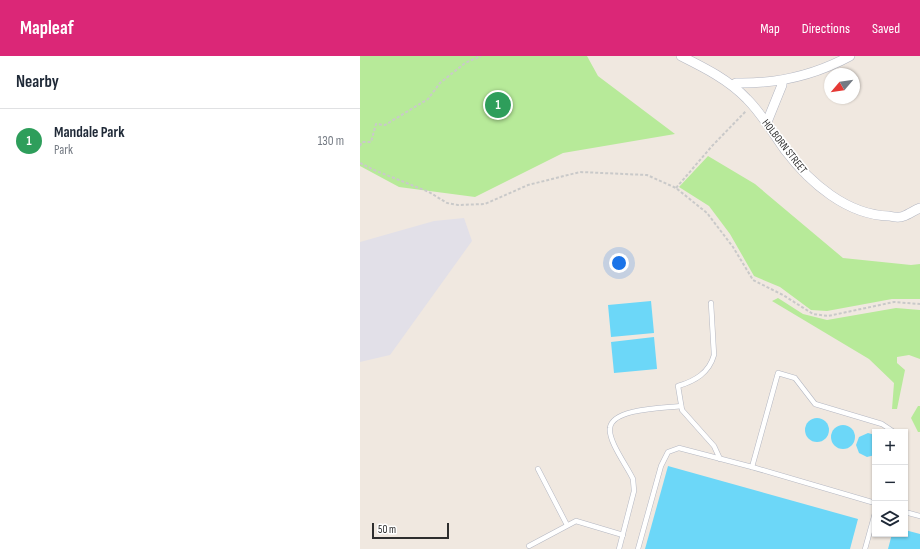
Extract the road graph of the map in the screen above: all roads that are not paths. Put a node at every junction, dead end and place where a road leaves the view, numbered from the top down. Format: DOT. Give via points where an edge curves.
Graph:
graph roads {
  1 [pos="681,56"];
  2 [pos="850,56"];
  3 [pos="782,80"];
  4 [pos="733,86"];
  5 [pos="767,122"];
  6 [pos="920,208"];
  7 [pos="711,303"];
  8 [pos="681,406"];
  9 [pos="890,429"];
  10 [pos="720,459"];
  11 [pos="752,467"];
  12 [pos="538,469"];
  13 [pos="872,502"];
  14 [pos="908,513"];
  15 [pos="920,516"];
  16 [pos="872,524"];
  17 [pos="567,526"];
  18 [pos="623,535"];
  19 [pos="529,546"];
  20 [pos="619,549"];
  21 [pos="638,549"];
  22 [pos="865,549"];
  1 -- 4 [label="street, HOLBORN STREET"];
  2 -- 3 [label="street" via="831,66"];
  3 -- 4 [label="street" via="756,84 736,83"];
  3 -- 5 [label="street"];
  4 -- 5 [label="street, HOLBORN STREET"];
  5 -- 6 [label="street, HOLBORN STREET" via="786,151 810,177 830,195 852,209 877,216 903,217"];
  7 -- 8 [label="lane" via="714,355 712,362 692,382 678,386"];
  8 -- 10 [label="lane" via="684,413 714,446"];
  8 -- 18 [label="lane" via="631,412 614,420 610,428 615,446 634,485"];
  9 -- 11 [label="lane" via="882,424 815,404 795,378 778,373"];
  10 -- 11 [label="lane"];
  10 -- 21 [label="lane" via="679,448 668,452 661,466"];
  11 -- 13 [label="lane"];
  12 -- 17 [label="lane"];
  14 -- 15 [label="lane"];
  16 -- 22 [label="lane"];
  17 -- 18 [label="lane" via="576,521"];
  17 -- 19 [label="lane"];
  18 -- 20 [label="lane"];
}
